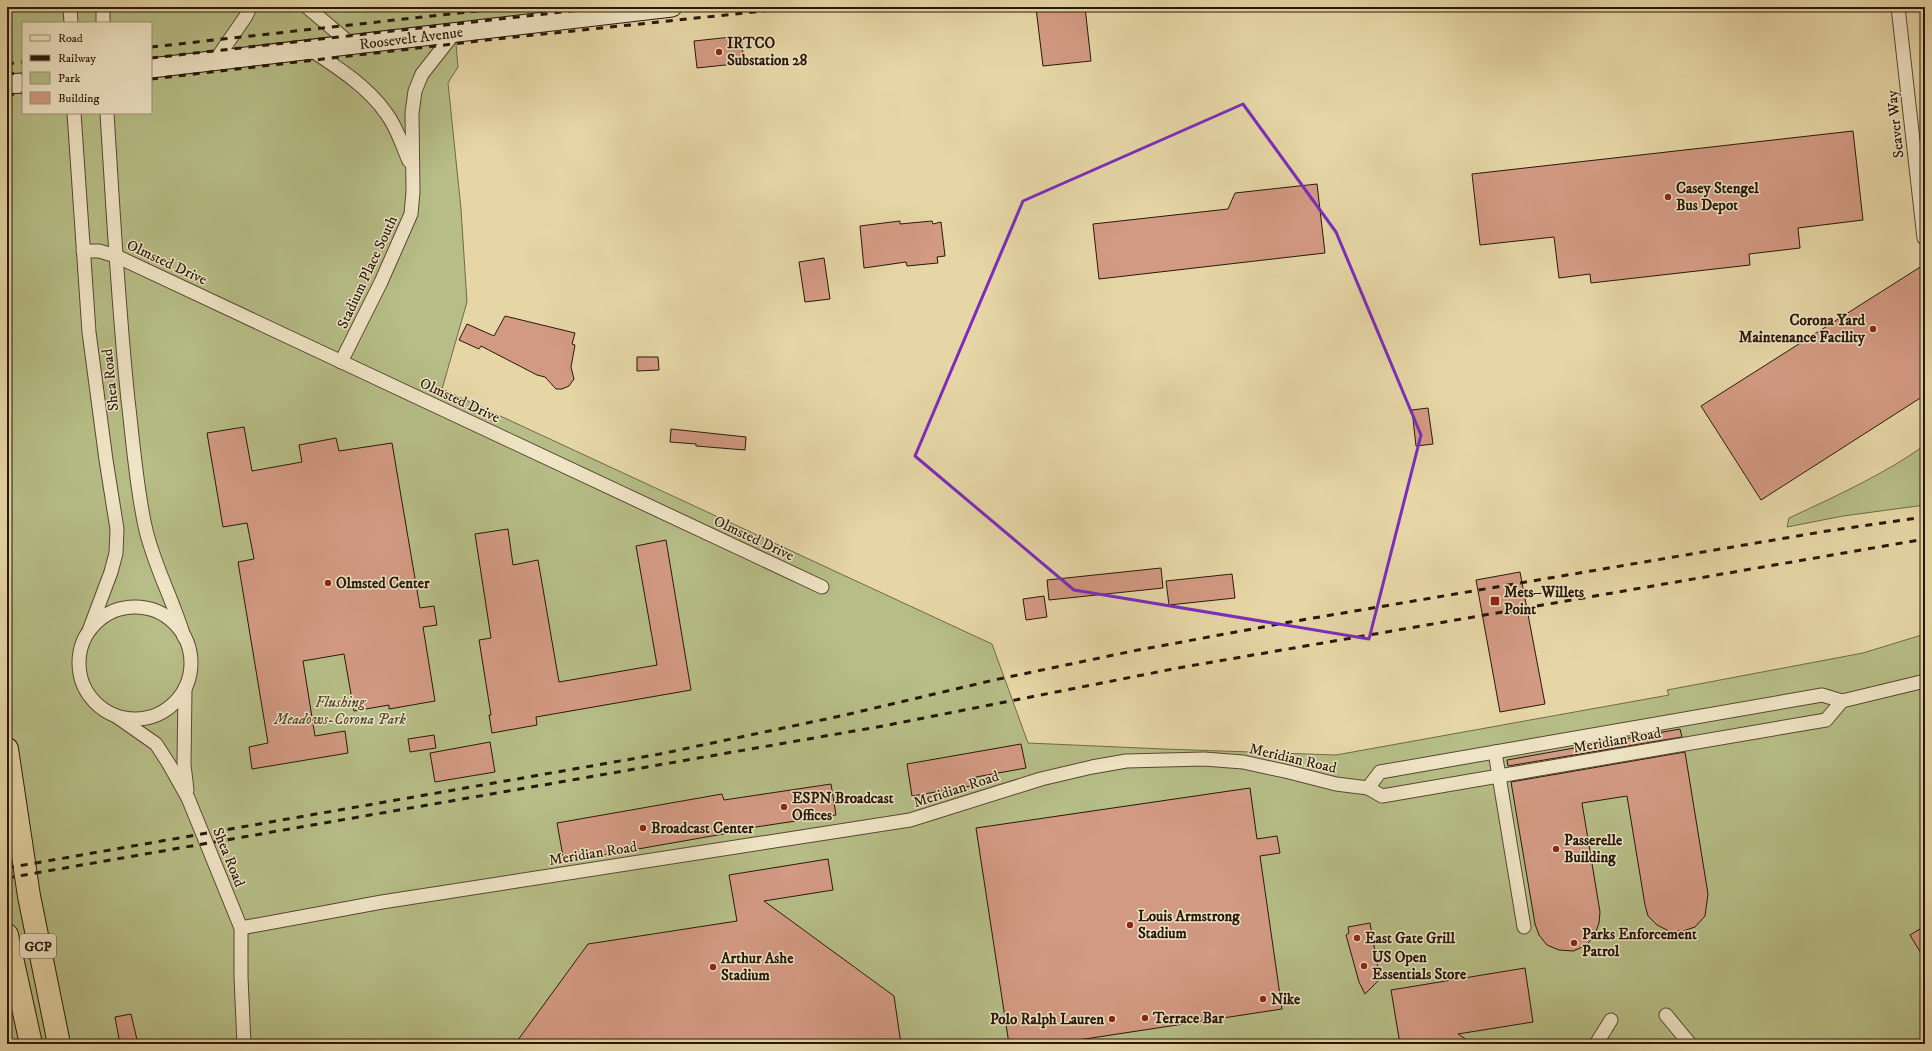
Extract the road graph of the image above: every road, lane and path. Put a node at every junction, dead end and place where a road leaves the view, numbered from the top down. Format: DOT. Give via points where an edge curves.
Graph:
graph roads {
  1 [pos="70,7"];
  2 [pos="103,7"];
  3 [pos="250,7"];
  4 [pos="307,7"];
  5 [pos="672,7"];
  6 [pos="1898,7"];
  7 [pos="71,22"];
  8 [pos="103,22"];
  9 [pos="455,32"];
  10 [pos="352,45"];
  11 [pos="311,50"];
  12 [pos="214,61"];
  13 [pos="152,68"];
  14 [pos="22,83"];
  15 [pos="7,84"];
  16 [pos="74,114"];
  17 [pos="107,114"];
  18 [pos="412,168"];
  19 [pos="1924,238"];
  20 [pos="83,251"];
  21 [pos="116,256"];
  22 [pos="341,362"];
  23 [pos="822,587"];
  24 [pos="90,628"];
  25 [pos="184,636"];
  26 [pos="1925,681"];
  27 [pos="185,688"];
  28 [pos="1842,701"];
  29 [pos="116,716"];
  30 [pos="7,748"];
  31 [pos="1495,752"];
  32 [pos="1499,777"];
  33 [pos="1368,788"];
  34 [pos="188,798"];
  35 [pos="21,847"];
  36 [pos="1524,927"];
  37 [pos="241,928"];
  38 [pos="7,935"];
  39 [pos="1666,1015"];
  40 [pos="1611,1020"];
  41 [pos="31,1044"];
  42 [pos="59,1044"];
  43 [pos="74,1044"];
  44 [pos="244,1044"];
  45 [pos="1596,1044"];
  46 [pos="1690,1044"];
  1 -- 7 [label="street"];
  2 -- 8 [label="street"];
  3 -- 12 [label="street"];
  4 -- 10 [label="street"];
  5 -- 9 [label="main road, Roosevelt Avenue"];
  6 -- 19 [label="street, Seaver Way"];
  9 -- 10 [label="main road, Roosevelt Avenue"];
  9 -- 18 [label="street, Stadium Place South" via="422,74 415,91 412,113"];
  10 -- 11 [label="main road, Roosevelt Avenue"];
  11 -- 12 [label="main road, Roosevelt Avenue"];
  11 -- 18 [label="street, Stadium Place South" via="331,63 379,104 394,124"];
  12 -- 13 [label="main road, Roosevelt Avenue"];
  14 -- 15 [label="main road"];
  16 -- 20 [label="street, Shea Road"];
  17 -- 21 [label="street, Shea Road"];
  18 -- 22 [label="street, Stadium Place South" via="411,214"];
  20 -- 21 [label="street, Olmsted Drive" via="99,251"];
  20 -- 24 [label="street, Shea Road" via="94,377 117,537 111,572"];
  21 -- 22 [label="street, Olmsted Drive"];
  21 -- 25 [label="street, Shea Road" via="130,419 145,525 150,546"];
  22 -- 23 [label="street, Olmsted Drive"];
  24 -- 25 [label="street" via="109,614 121,609 141,607 167,618"];
  24 -- 29 [label="street" via="80,654 80,676 90,697"];
  25 -- 27 [label="street" via="191,658 191,669"];
  26 -- 28 [label="street"];
  27 -- 29 [label="street" via="177,700 160,713 143,719"];
  27 -- 34 [label="street, Shea Road" via="184,765"];
  28 -- 31 [label="street, Meridian Road" via="1822,695"];
  28 -- 32 [label="street, Meridian Road" via="1826,720"];
  29 -- 34 [label="street, Shea Road" via="156,744"];
  30 -- 35 [label="highway, GCP"];
  31 -- 32 [label="street"];
  31 -- 33 [label="street, Meridian Road" via="1380,772"];
  32 -- 33 [label="street, Meridian Road" via="1382,796"];
  32 -- 36 [label="street"];
  33 -- 37 [label="street, Meridian Road" via="1336,784 1243,762 1204,759 1126,761 1041,779 910,820 382,902"];
  34 -- 37 [label="street, Shea Road"];
  35 -- 42 [label="highway, GCP"];
  35 -- 43 [label="highway"];
  37 -- 44 [label="street" via="240,977"];
  38 -- 41 [label="highway, GCP"];
  39 -- 46 [label="street"];
  40 -- 45 [label="street"];
}
